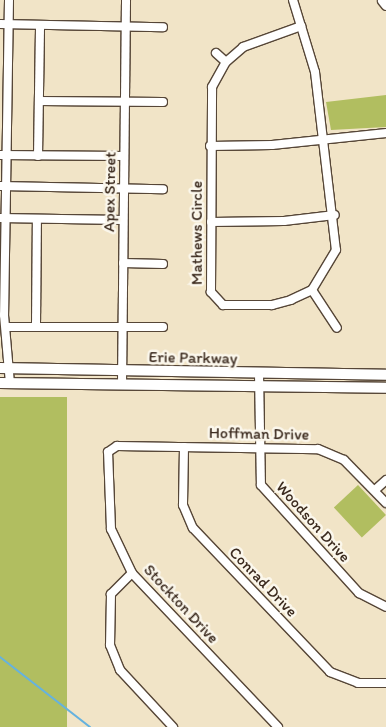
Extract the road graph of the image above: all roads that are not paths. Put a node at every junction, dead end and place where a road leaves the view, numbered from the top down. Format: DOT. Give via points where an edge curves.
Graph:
graph roads {
  1 [pos="9,0"];
  2 [pos="126,0"];
  3 [pos="293,0"];
  4 [pos="382,0"];
  5 [pos="386,6"];
  6 [pos="4,24"];
  7 [pos="40,25"];
  8 [pos="126,26"];
  9 [pos="163,26"];
  10 [pos="301,26"];
  11 [pos="216,53"];
  12 [pos="226,62"];
  13 [pos="39,101"];
  14 [pos="124,102"];
  15 [pos="162,102"];
  16 [pos="386,133"];
  17 [pos="326,139"];
  18 [pos="210,146"];
  19 [pos="3,155"];
  20 [pos="38,156"];
  21 [pos="124,156"];
  22 [pos="3,186"];
  23 [pos="123,188"];
  24 [pos="163,189"];
  25 [pos="335,214"];
  26 [pos="3,218"];
  27 [pos="37,219"];
  28 [pos="123,220"];
  29 [pos="211,222"];
  30 [pos="122,263"];
  31 [pos="163,264"];
  32 [pos="312,290"];
  33 [pos="36,325"];
  34 [pos="122,326"];
  35 [pos="163,327"];
  36 [pos="6,328"];
  37 [pos="337,328"];
  38 [pos="5,368"];
  39 [pos="122,371"];
  40 [pos="259,374"];
  41 [pos="386,376"];
  42 [pos="5,383"];
  43 [pos="122,384"];
  44 [pos="260,386"];
  45 [pos="386,388"];
  46 [pos="184,447"];
  47 [pos="259,448"];
  48 [pos="110,449"];
  49 [pos="386,480"];
  50 [pos="375,490"];
  51 [pos="386,503"];
  52 [pos="132,573"];
  53 [pos="386,607"];
  54 [pos="386,683"];
  55 [pos="172,727"];
  56 [pos="278,727"];
  1 -- 6 [label="street"];
  2 -- 8 [label="street, Apex Street"];
  3 -- 10 [label="street"];
  4 -- 5 [label="street"];
  6 -- 7 [label="street"];
  6 -- 19 [label="street"];
  7 -- 8 [label="street"];
  7 -- 13 [label="street"];
  8 -- 9 [label="street"];
  8 -- 14 [label="street, Apex Street"];
  10 -- 12 [label="street, Mathews Circle" via="253,41"];
  10 -- 17 [label="street" via="315,72"];
  11 -- 12 [label="street"];
  12 -- 18 [label="street, Mathews Circle" via="210,99"];
  13 -- 14 [label="street"];
  13 -- 20 [label="street"];
  14 -- 15 [label="street"];
  14 -- 21 [label="street, Apex Street"];
  16 -- 17 [label="street"];
  17 -- 18 [label="street"];
  17 -- 25 [label="street"];
  18 -- 29 [label="street, Mathews Circle"];
  19 -- 20 [label="street"];
  19 -- 22 [label="street"];
  20 -- 21 [label="street"];
  21 -- 23 [label="street, Apex Street"];
  22 -- 23 [label="street"];
  22 -- 26 [label="street"];
  23 -- 24 [label="street"];
  23 -- 28 [label="street, Apex Street"];
  25 -- 29 [label="street" via="284,222"];
  25 -- 32 [label="street" via="336,250"];
  26 -- 27 [label="street"];
  26 -- 36 [label="street"];
  27 -- 28 [label="street"];
  27 -- 33 [label="street"];
  28 -- 30 [label="street, Apex Street"];
  29 -- 32 [label="street, Mathews Circle" via="215,301 223,305 272,305"];
  30 -- 31 [label="street"];
  30 -- 34 [label="street, Apex Street"];
  32 -- 37 [label="street"];
  33 -- 34 [label="street"];
  33 -- 36 [label="street"];
  34 -- 35 [label="street"];
  34 -- 39 [label="street, Apex Street"];
  36 -- 38 [label="street"];
  38 -- 39 [label="main road, Erie Parkway"];
  38 -- 42 [label="street"];
  39 -- 40 [label="main road, Erie Parkway"];
  39 -- 43 [label="street, Apex Street"];
  40 -- 41 [label="main road, Erie Parkway"];
  40 -- 44 [label="street, Woodson Drive"];
  42 -- 43 [label="main road, Erie Parkway"];
  43 -- 44 [label="main road, Erie Parkway"];
  44 -- 45 [label="main road, Erie Parkway"];
  44 -- 47 [label="street, Woodson Drive"];
  46 -- 47 [label="street, Hoffman Drive"];
  46 -- 48 [label="street, Hoffman Drive"];
  46 -- 54 [label="street, Conrad Drive" via="183,504 193,528 330,672 358,683"];
  47 -- 50 [label="street, Hoffman Drive" via="332,452"];
  47 -- 53 [label="street, Woodson Drive" via="259,474 267,495 359,593"];
  48 -- 52 [label="street, Stockton Drive" via="109,520"];
  49 -- 50 [label="street"];
  50 -- 51 [label="street, Hoffman Drive"];
  52 -- 55 [label="street" via="111,594 110,645 120,670"];
  52 -- 56 [label="street, Stockton Drive"];
}
